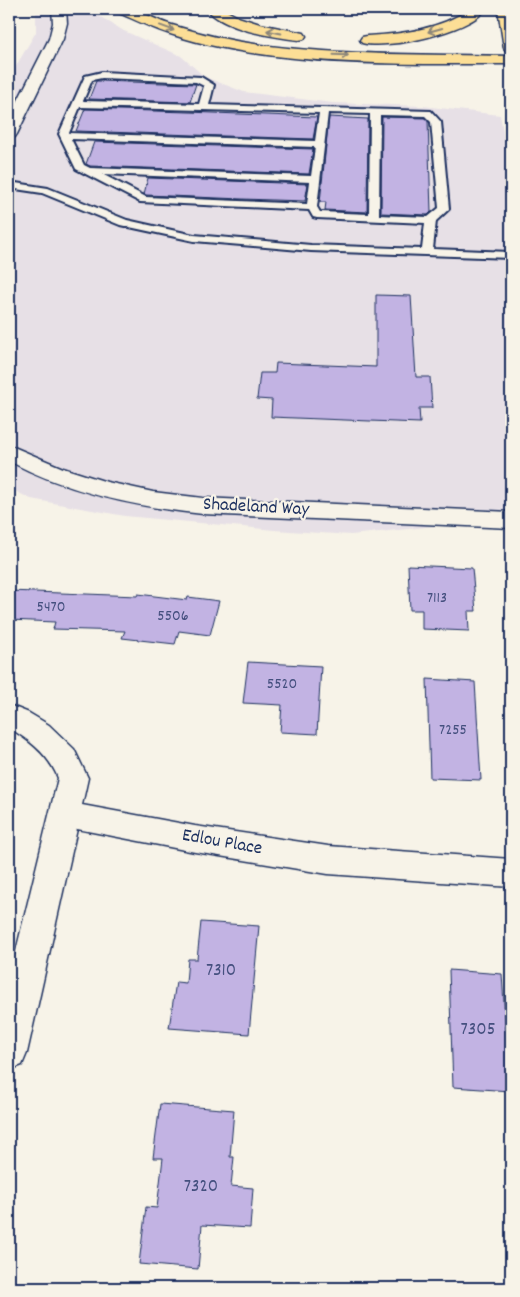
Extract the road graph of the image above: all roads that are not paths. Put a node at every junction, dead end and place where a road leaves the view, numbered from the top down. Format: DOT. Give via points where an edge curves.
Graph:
graph roads {
  1 [pos="59,9"];
  2 [pos="122,9"];
  3 [pos="214,9"];
  4 [pos="479,9"];
  5 [pos="505,9"];
  6 [pos="314,38"];
  7 [pos="350,40"];
  8 [pos="511,48"];
  9 [pos="509,66"];
  10 [pos="76,104"];
  11 [pos="203,108"];
  12 [pos="324,110"];
  13 [pos="375,111"];
  14 [pos="9,134"];
  15 [pos="65,136"];
  16 [pos="320,144"];
  17 [pos="87,171"];
  18 [pos="316,179"];
  19 [pos="9,185"];
  20 [pos="312,207"];
  21 [pos="374,217"];
  22 [pos="432,220"];
  23 [pos="427,252"];
  24 [pos="511,255"];
  25 [pos="9,452"];
  26 [pos="511,520"];
  27 [pos="9,716"];
  28 [pos="64,814"];
  29 [pos="511,873"];
  30 [pos="9,1053"];
  1 -- 14 [label="street" via="61,16 56,39"];
  2 -- 9 [label="main road, one-way" via="199,38 257,48 331,55 436,57"];
  6 -- 3 [label="main road, one-way" via="253,27"];
  4 -- 7 [label="main road, one-way" via="447,26 418,34 379,40"];
  5 -- 8 [label="main road"];
  10 -- 11 [label="lane"];
  10 -- 11 [label="lane" via="88,78 102,75 198,79 208,86"];
  10 -- 15 [label="lane"];
  11 -- 12 [label="lane"];
  12 -- 13 [label="lane"];
  12 -- 16 [label="lane"];
  13 -- 21 [label="lane"];
  13 -- 22 [label="lane" via="428,113 436,122 444,209"];
  15 -- 16 [label="lane"];
  15 -- 17 [label="lane" via="80,167"];
  16 -- 18 [label="lane"];
  17 -- 18 [label="lane"];
  17 -- 20 [label="lane" via="144,200"];
  18 -- 20 [label="lane"];
  19 -- 23 [label="lane" via="44,190 124,223 186,237 311,248"];
  20 -- 21 [label="lane" via="317,215"];
  21 -- 22 [label="lane"];
  22 -- 23 [label="lane"];
  23 -- 24 [label="lane"];
  25 -- 26 [label="street, Shadeland Way" via="46,471 78,482 160,501 203,506"];
  27 -- 28 [label="street" via="27,724 53,744 70,767 73,778"];
  28 -- 29 [label="street, Edlou Place" via="328,860"];
  28 -- 30 [label="street"];
}
